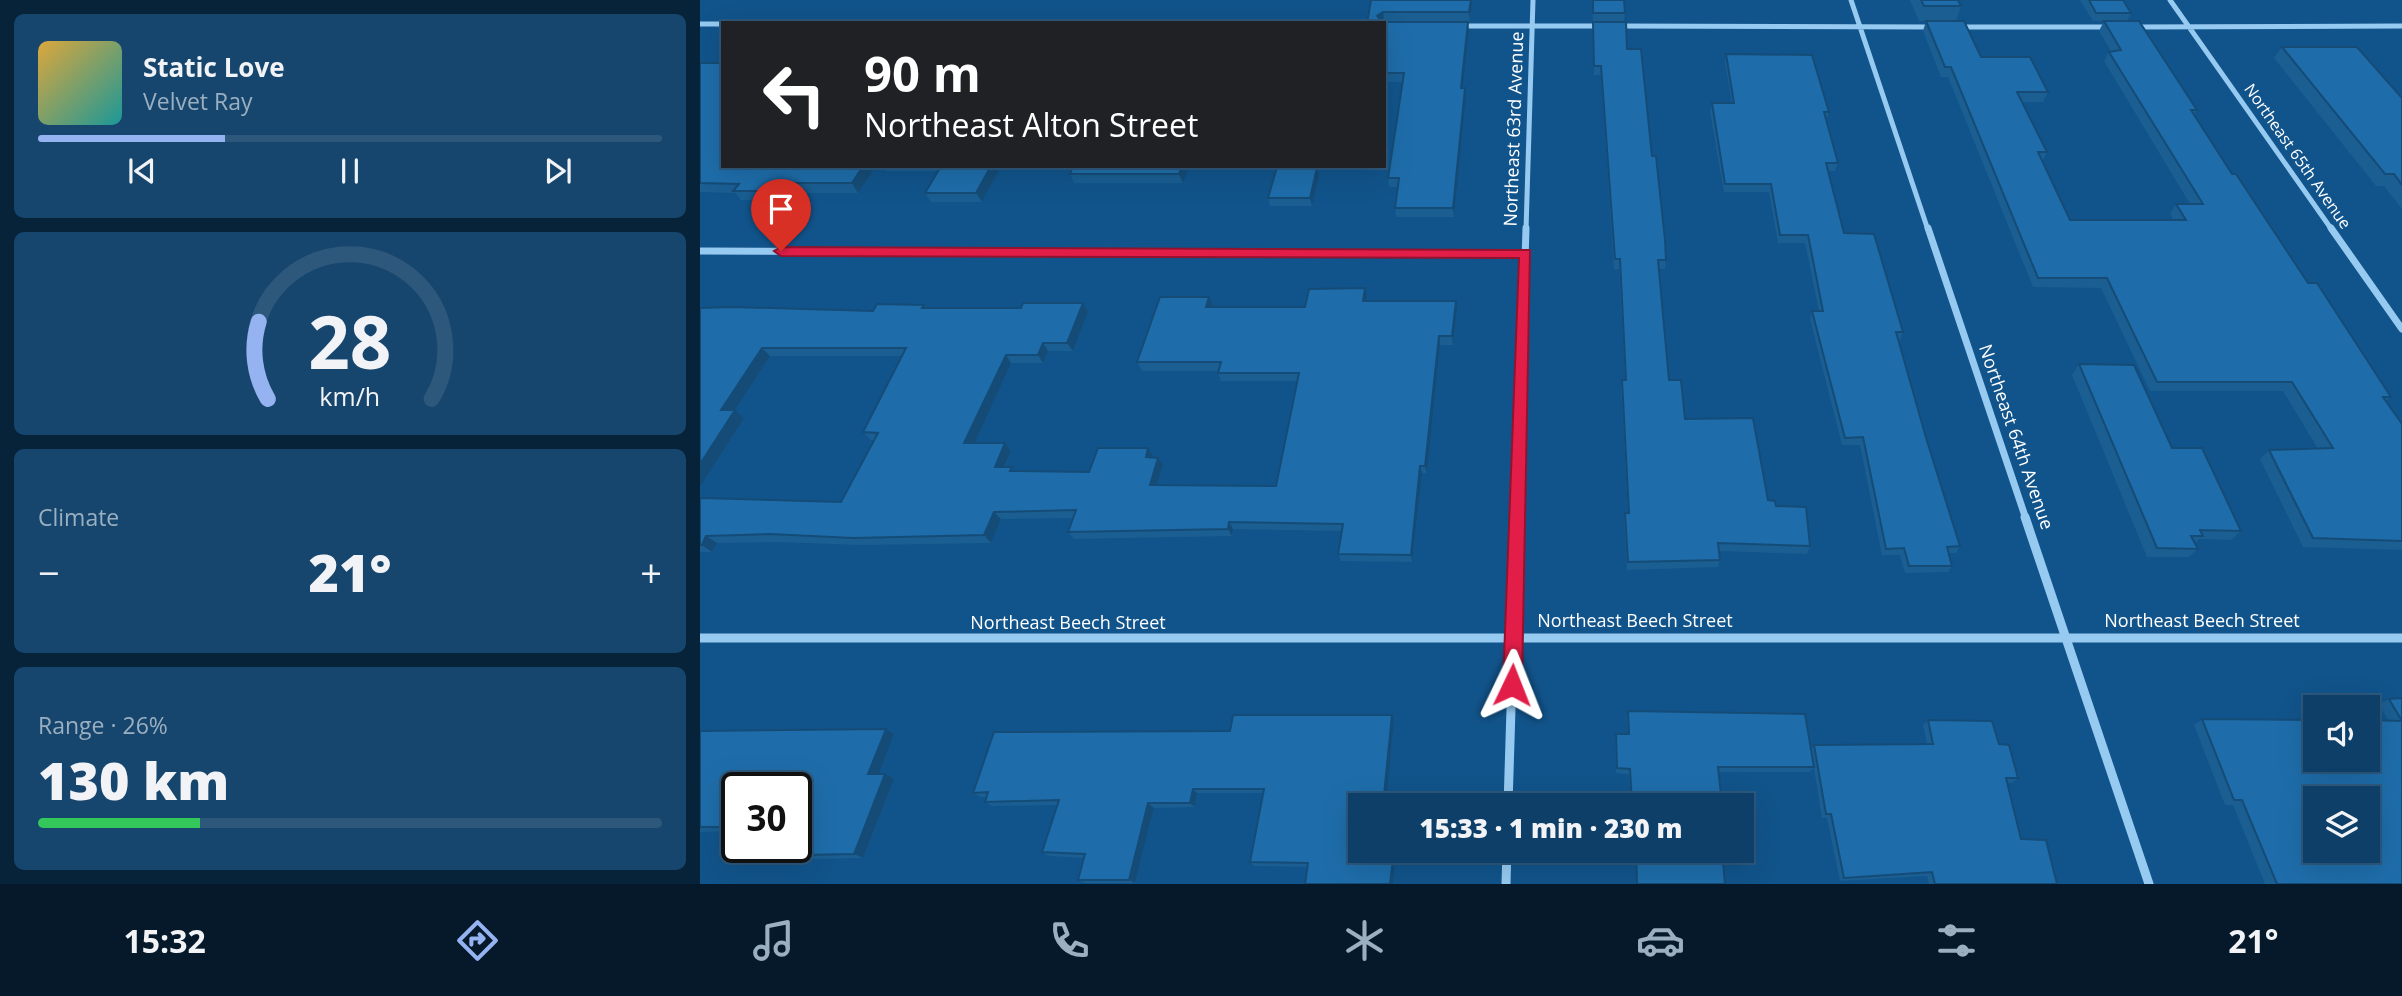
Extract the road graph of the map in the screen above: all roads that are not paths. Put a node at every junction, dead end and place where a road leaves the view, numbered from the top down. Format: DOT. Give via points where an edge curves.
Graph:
graph roads {
  1 [pos="1534,0"];
  2 [pos="1851,0"];
  3 [pos="2170,0"];
  4 [pos="700,24"];
  5 [pos="721,24"];
  6 [pos="1452,26"];
  7 [pos="1532,26"];
  8 [pos="2402,26"];
  9 [pos="1860,27"];
  10 [pos="1942,27"];
  11 [pos="1956,27"];
  12 [pos="2189,27"];
  13 [pos="700,251"];
  14 [pos="1526,253"];
  15 [pos="2402,329"];
  16 [pos="2066,636"];
  17 [pos="1514,637"];
  18 [pos="700,638"];
  19 [pos="2402,638"];
  20 [pos="1508,793"];
  21 [pos="1507,863"];
  22 [pos="1506,884"];
  23 [pos="2149,884"];
  1 -- 7 [label="street, Northeast 63rd Avenue"];
  2 -- 9 [label="street, Northeast 64th Avenue"];
  3 -- 12 [label="street, Northeast 65th Avenue"];
  4 -- 5 [label="street"];
  6 -- 7 [label="street"];
  7 -- 9 [label="street"];
  7 -- 14 [label="street, Northeast 63rd Avenue"];
  8 -- 12 [label="street"];
  9 -- 10 [label="street"];
  9 -- 16 [label="street, Northeast 64th Avenue"];
  11 -- 12 [label="street"];
  12 -- 15 [label="street, Northeast 65th Avenue"];
  13 -- 14 [label="street"];
  14 -- 17 [label="street, Northeast 63rd Avenue"];
  16 -- 17 [label="street, Northeast Beech Street"];
  16 -- 19 [label="street, Northeast Beech Street"];
  16 -- 23 [label="street, Northeast 64th Avenue"];
  17 -- 18 [label="street, Northeast Beech Street"];
  17 -- 20 [label="street, Northeast 63rd Avenue"];
  21 -- 22 [label="street"];
}
